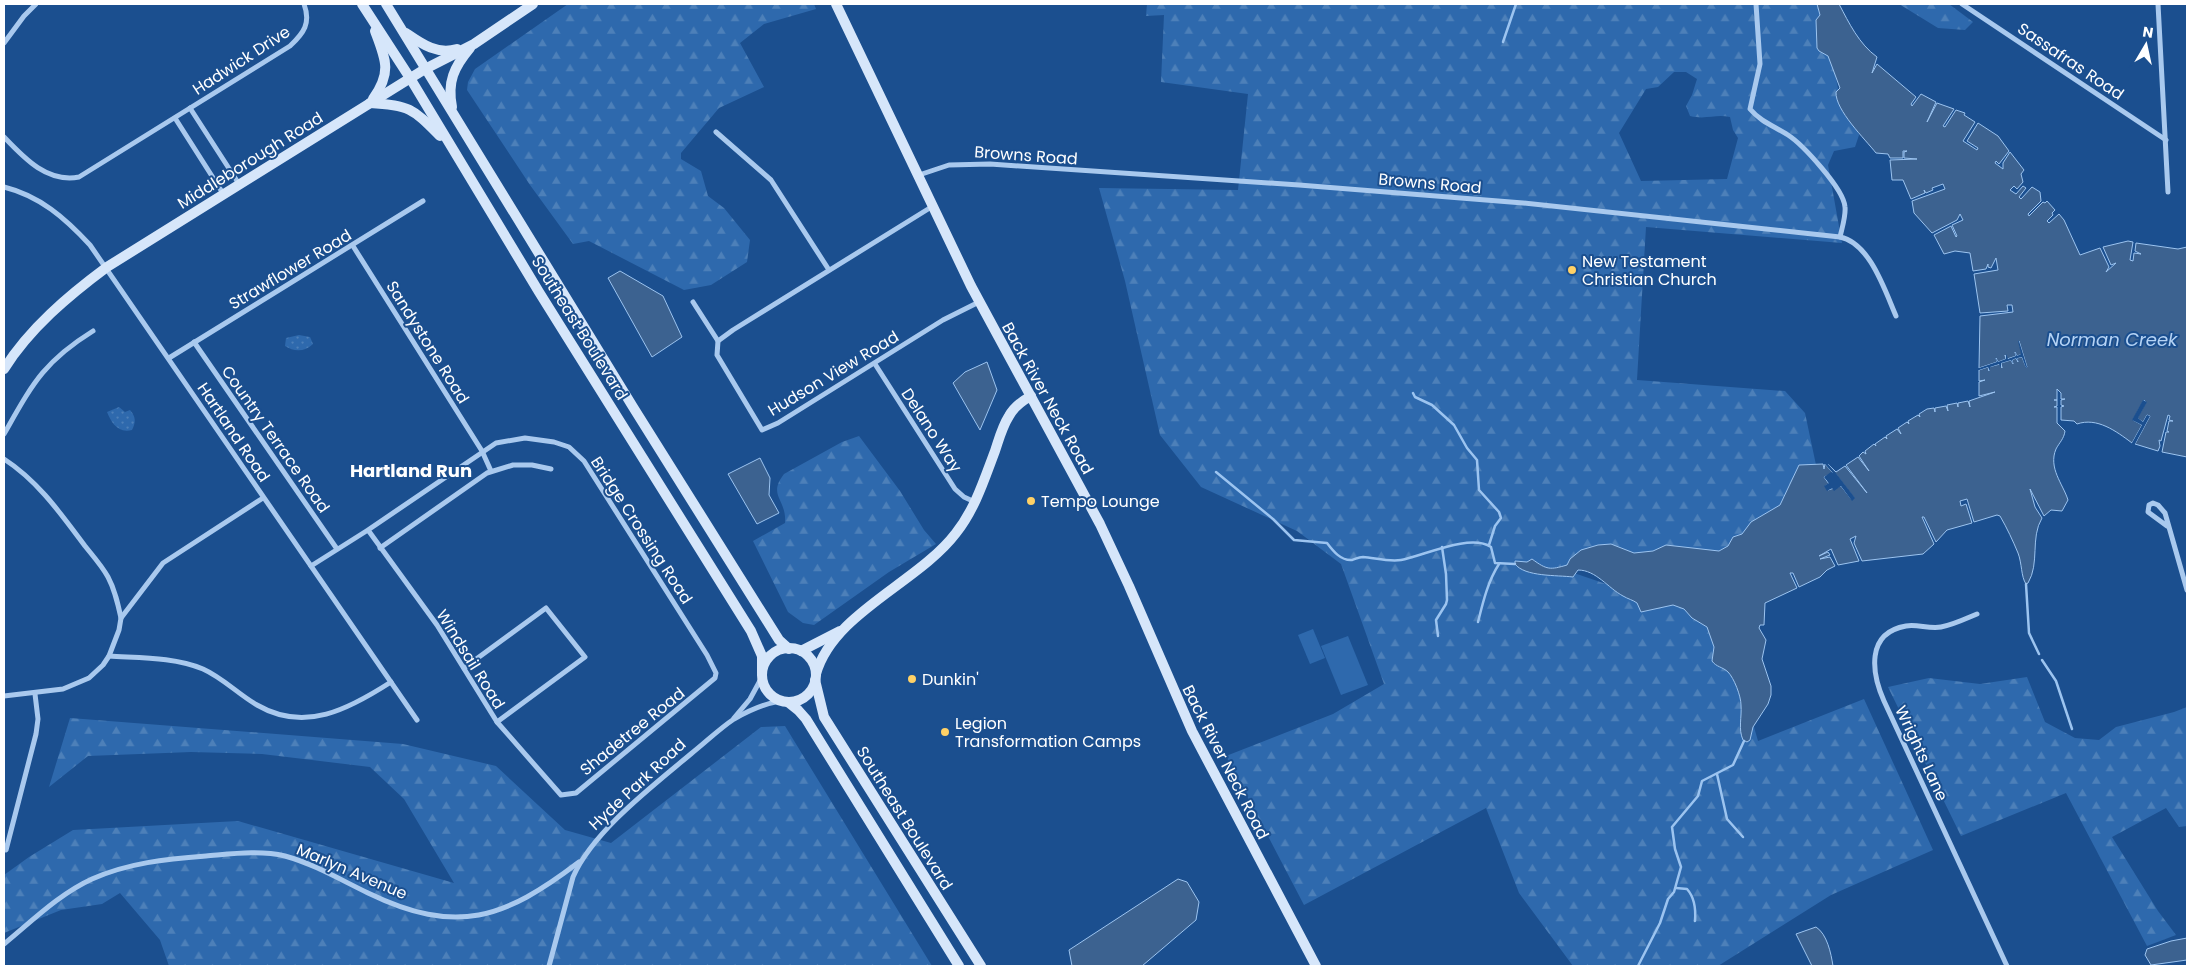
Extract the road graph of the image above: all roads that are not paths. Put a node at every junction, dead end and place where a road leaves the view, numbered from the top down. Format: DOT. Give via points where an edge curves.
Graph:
graph roads {
  1 [pos="36,4"];
  2 [pos="304,4"];
  3 [pos="362,4"];
  4 [pos="386,4"];
  5 [pos="533,4"];
  6 [pos="836,4"];
  7 [pos="1756,4"];
  8 [pos="1962,4"];
  9 [pos="2158,4"];
  10 [pos="368,14"];
  11 [pos="403,31"];
  12 [pos="4,43"];
  13 [pos="474,44"];
  14 [pos="425,69"];
  15 [pos="410,78"];
  16 [pos="370,103"];
  17 [pos="190,108"];
  18 [pos="175,118"];
  19 [pos="455,118"];
  20 [pos="716,132"];
  21 [pos="4,137"];
  22 [pos="2166,140"];
  23 [pos="450,146"];
  24 [pos="919,175"];
  25 [pos="239,184"];
  26 [pos="4,187"];
  27 [pos="2168,192"];
  28 [pos="224,195"];
  29 [pos="423,201"];
  30 [pos="934,206"];
  31 [pos="1840,237"];
  32 [pos="353,246"];
  33 [pos="107,267"];
  34 [pos="829,270"];
  35 [pos="693,302"];
  36 [pos="980,302"];
  37 [pos="1896,316"];
  38 [pos="93,331"];
  39 [pos="718,341"];
  40 [pos="194,342"];
  41 [pos="169,358"];
  42 [pos="875,364"];
  43 [pos="4,369"];
  44 [pos="1031,396"];
  45 [pos="4,434"];
  46 [pos="482,451"];
  47 [pos="4,459"];
  48 [pos="551,469"];
  49 [pos="491,471"];
  50 [pos="263,498"];
  51 [pos="975,502"];
  52 [pos="2167,526"];
  53 [pos="368,530"];
  54 [pos="380,548"];
  55 [pos="337,549"];
  56 [pos="311,566"];
  57 [pos="2187,590"];
  58 [pos="1977,614"];
  59 [pos="121,618"];
  60 [pos="843,629"];
  61 [pos="789,648"];
  62 [pos="800,651"];
  63 [pos="109,656"];
  64 [pos="464,668"];
  65 [pos="762,675"];
  66 [pos="816,677"];
  67 [pos="715,678"];
  68 [pos="391,682"];
  69 [pos="35,694"];
  70 [pos="4,696"];
  71 [pos="784,702"];
  72 [pos="417,720"];
  73 [pos="732,720"];
  74 [pos="497,722"];
  75 [pos="561,795"];
  76 [pos="4,849"];
  77 [pos="580,862"];
  78 [pos="4,944"];
  79 [pos="549,966"];
  80 [pos="959,966"];
  81 [pos="981,966"];
  82 [pos="1316,966"];
  83 [pos="2007,966"];
  1 -- 12 [label="street"];
  2 -- 17 [label="street, Hadwick Drive" via="307,26 290,46"];
  3 -- 10 [label="main road, Southeast Boulevard"];
  4 -- 11 [label="main road, Southeast Boulevard"];
  5 -- 13 [label="main road, Middleborough Road"];
  6 -- 24 [label="main road, Back River Neck Road"];
  7 -- 31 [label="street" via="1760,64 1750,109 1761,121 1798,143 1837,188 1845,207"];
  8 -- 22 [label="street, Sassafras Road"];
  9 -- 22 [label="street"];
  10 -- 15 [label="main road, Southeast Boulevard"];
  10 -- 16 [label="main road" via="382,51 386,75"];
  11 -- 13 [label="main road" via="430,49 452,51"];
  11 -- 14 [label="main road, Southeast Boulevard"];
  13 -- 14 [label="main road, Middleborough Road"];
  13 -- 19 [label="main road" via="452,75 449,94"];
  14 -- 15 [label="main road, Middleborough Road"];
  14 -- 19 [label="main road, Southeast Boulevard"];
  15 -- 16 [label="main road, Middleborough Road"];
  15 -- 23 [label="main road, Southeast Boulevard"];
  16 -- 23 [label="main road" via="403,106"];
  16 -- 25 [label="main road, Middleborough Road"];
  17 -- 18 [label="street, Hadwick Drive"];
  17 -- 25 [label="street"];
  18 -- 21 [label="street, Hadwick Drive" via="91,171 69,179 43,171"];
  18 -- 28 [label="street"];
  19 -- 61 [label="main road, Southeast Boulevard" via="779,640"];
  20 -- 34 [label="street" via="771,180"];
  22 -- 27 [label="street"];
  23 -- 65 [label="main road, Southeast Boulevard" via="751,631 762,656"];
  24 -- 30 [label="main road, Back River Neck Road"];
  24 -- 31 [label="street, Browns Road" via="950,165 990,164 1523,203"];
  25 -- 28 [label="main road, Middleborough Road"];
  26 -- 33 [label="street, Hartland Road" via="29,195 53,209 90,245"];
  28 -- 33 [label="main road, Middleborough Road"];
  29 -- 32 [label="street, Strawflower Road"];
  30 -- 34 [label="street"];
  30 -- 36 [label="main road, Back River Neck Road"];
  31 -- 37 [label="street, Browns Road" via="1853,242 1866,254"];
  32 -- 40 [label="street, Strawflower Road"];
  32 -- 46 [label="street, Sandystone Road"];
  33 -- 41 [label="street, Hartland Road"];
  33 -- 43 [label="main road, Middleborough Road" via="46,318"];
  34 -- 39 [label="street"];
  35 -- 39 [label="street, Hudson View Road"];
  36 -- 42 [label="street, Hudson View Road" via="943,320"];
  36 -- 44 [label="main road, Back River Neck Road"];
  38 -- 45 [label="street" via="58,355 42,371"];
  39 -- 42 [label="street, Hudson View Road" via="717,355 762,430"];
  40 -- 41 [label="street, Strawflower Road"];
  40 -- 55 [label="street, Country Terrace Road"];
  41 -- 50 [label="street, Hartland Road"];
  42 -- 51 [label="street, Delano Way" via="955,489"];
  44 -- 51 [label="main road" via="1020,402 1009,416"];
  44 -- 82 [label="main road, Back River Neck Road" via="1111,547 1192,731"];
  46 -- 49 [label="street, Sandystone Road"];
  46 -- 53 [label="street, Bridge Crossing Road"];
  46 -- 67 [label="street, Bridge Crossing Road" via="496,443 526,438 554,442 576,453 687,621 714,666"];
  47 -- 59 [label="street" via="39,488 108,577"];
  48 -- 49 [label="street" via="512,465"];
  49 -- 54 [label="street"];
  50 -- 56 [label="street, Hartland Road"];
  50 -- 59 [label="street" via="163,563"];
  51 -- 60 [label="main road" via="947,544"];
  52 -- 52 [label="street" via="2165,513 2158,505 2149,505 2148,512"];
  52 -- 57 [label="street"];
  53 -- 54 [label="street, Windsail Road"];
  53 -- 55 [label="street, Bridge Crossing Road"];
  54 -- 64 [label="street, Windsail Road"];
  55 -- 56 [label="street, Bridge Crossing Road"];
  56 -- 68 [label="street, Hartland Road"];
  58 -- 83 [label="street, Wrights Lane" via="1939,627 1896,629 1881,641 1874,658 1874,675"];
  59 -- 63 [label="street"];
  60 -- 62 [label="main road"];
  60 -- 66 [label="main road" via="820,660"];
  61 -- 62 [label="main road"];
  61 -- 65 [label="main road" via="768,658"];
  62 -- 66 [label="main road" via="810,659"];
  63 -- 68 [label="street" via="193,666 223,680 257,706 288,717 328,715 361,702"];
  63 -- 69 [label="street" via="89,678 63,689"];
  64 -- 74 [label="street, Windsail Road"];
  64 -- 74 [label="street" via="546,608 585,658"];
  65 -- 71 [label="main road" via="770,695"];
  65 -- 73 [label="street, Hyde Park Road" via="750,699"];
  66 -- 71 [label="main road" via="811,692 796,701"];
  66 -- 81 [label="main road, Southeast Boulevard" via="824,717"];
  67 -- 75 [label="street, Shadetree Road" via="576,793"];
  68 -- 72 [label="street, Hartland Road"];
  69 -- 70 [label="street"];
  69 -- 76 [label="street" via="36,734"];
  71 -- 73 [label="street, Hyde Park Road" via="757,707"];
  71 -- 80 [label="main road, Southeast Boulevard" via="806,719"];
  73 -- 77 [label="street, Hyde Park Road" via="613,823"];
  74 -- 75 [label="street, Windsail Road"];
  77 -- 78 [label="street, Marlyn Avenue" via="512,906 478,916 451,917 398,906 282,856 249,853 152,861 90,880"];
  77 -- 79 [label="street, Hyde Park Road" via="569,888"];
}
